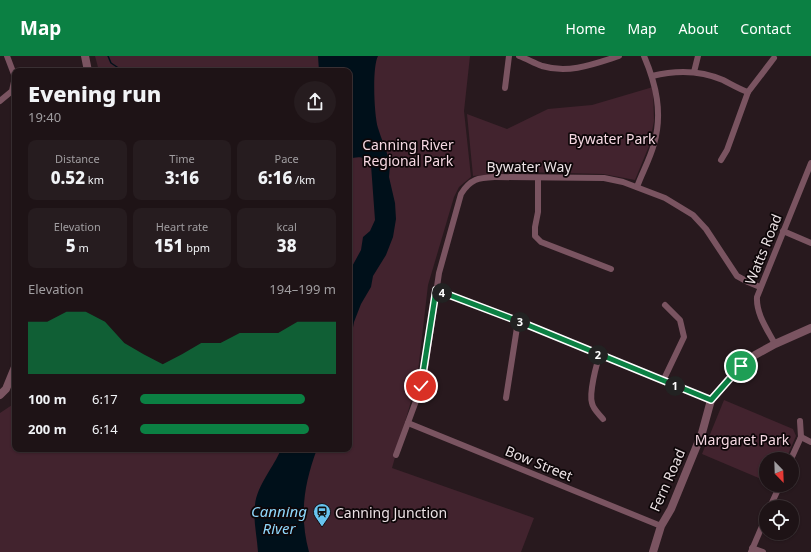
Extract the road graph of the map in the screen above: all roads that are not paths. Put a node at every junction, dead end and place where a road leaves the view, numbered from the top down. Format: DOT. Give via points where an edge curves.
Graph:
graph roads {
  1 [pos="7,56"];
  2 [pos="85,56"];
  3 [pos="509,56"];
  4 [pos="519,56"];
  5 [pos="619,56"];
  6 [pos="644,56"];
  7 [pos="698,56"];
  8 [pos="774,58"];
  9 [pos="87,68"];
  10 [pos="12,70"];
  11 [pos="694,72"];
  12 [pos="652,76"];
  13 [pos="505,88"];
  14 [pos="12,91"];
  15 [pos="748,92"];
  16 [pos="0,101"];
  17 [pos="722,160"];
  18 [pos="811,162"];
  19 [pos="538,178"];
  20 [pos="637,187"];
  21 [pos="783,231"];
  22 [pos="811,243"];
  23 [pos="611,269"];
  24 [pos="760,287"];
  25 [pos="436,290"];
  26 [pos="665,305"];
  27 [pos="518,321"];
  28 [pos="811,328"];
  29 [pos="775,344"];
  30 [pos="600,356"];
  31 [pos="12,374"];
  32 [pos="663,381"];
  33 [pos="0,395"];
  34 [pos="506,398"];
  35 [pos="711,400"];
  36 [pos="603,418"];
  37 [pos="800,421"];
  38 [pos="408,423"];
  39 [pos="801,437"];
  40 [pos="811,442"];
  41 [pos="794,452"];
  42 [pos="396,455"];
  43 [pos="661,526"];
  44 [pos="759,532"];
  45 [pos="751,550"];
  46 [pos="653,552"];
  47 [pos="763,552"];
  1 -- 10 [label="street"];
  2 -- 9 [label="street"];
  3 -- 13 [label="street"];
  4 -- 5 [label="street" via="541,66 564,70"];
  6 -- 12 [label="street"];
  7 -- 11 [label="street"];
  8 -- 15 [label="street"];
  11 -- 12 [label="street"];
  11 -- 15 [label="street" via="722,80"];
  12 -- 20 [label="street" via="658,105 658,120 654,143"];
  14 -- 16 [label="street"];
  15 -- 17 [label="street"];
  18 -- 21 [label="street, Watts Road"];
  19 -- 20 [label="street, Bywater Way" via="604,178"];
  19 -- 23 [label="street" via="535,236 541,242"];
  19 -- 25 [label="street, Bywater Way" via="482,178 474,179 465,186"];
  20 -- 24 [label="street, Bywater Way" via="665,198 692,215 706,229 737,276"];
  21 -- 22 [label="street"];
  21 -- 24 [label="street, Watts Road"];
  24 -- 29 [label="street, Watts Road" via="756,306"];
  25 -- 27 [label="street"];
  25 -- 38 [label="street, Bywater Way" via="423,382"];
  26 -- 32 [label="street" via="680,320 684,337"];
  27 -- 30 [label="street"];
  27 -- 34 [label="street"];
  28 -- 29 [label="street, Fern Road"];
  29 -- 35 [label="street, Fern Road" via="744,363"];
  30 -- 32 [label="street"];
  30 -- 36 [label="street" via="591,399"];
  31 -- 33 [label="street" via="6,389"];
  32 -- 35 [label="street"];
  35 -- 43 [label="street, Fern Road" via="700,437 673,504"];
  37 -- 39 [label="street"];
  38 -- 42 [label="street, Bywater Way"];
  38 -- 43 [label="street, Bow Street"];
  39 -- 40 [label="street"];
  39 -- 41 [label="street"];
  43 -- 46 [label="street, Fern Road"];
  44 -- 45 [label="street"];
  45 -- 47 [label="street"];
}
